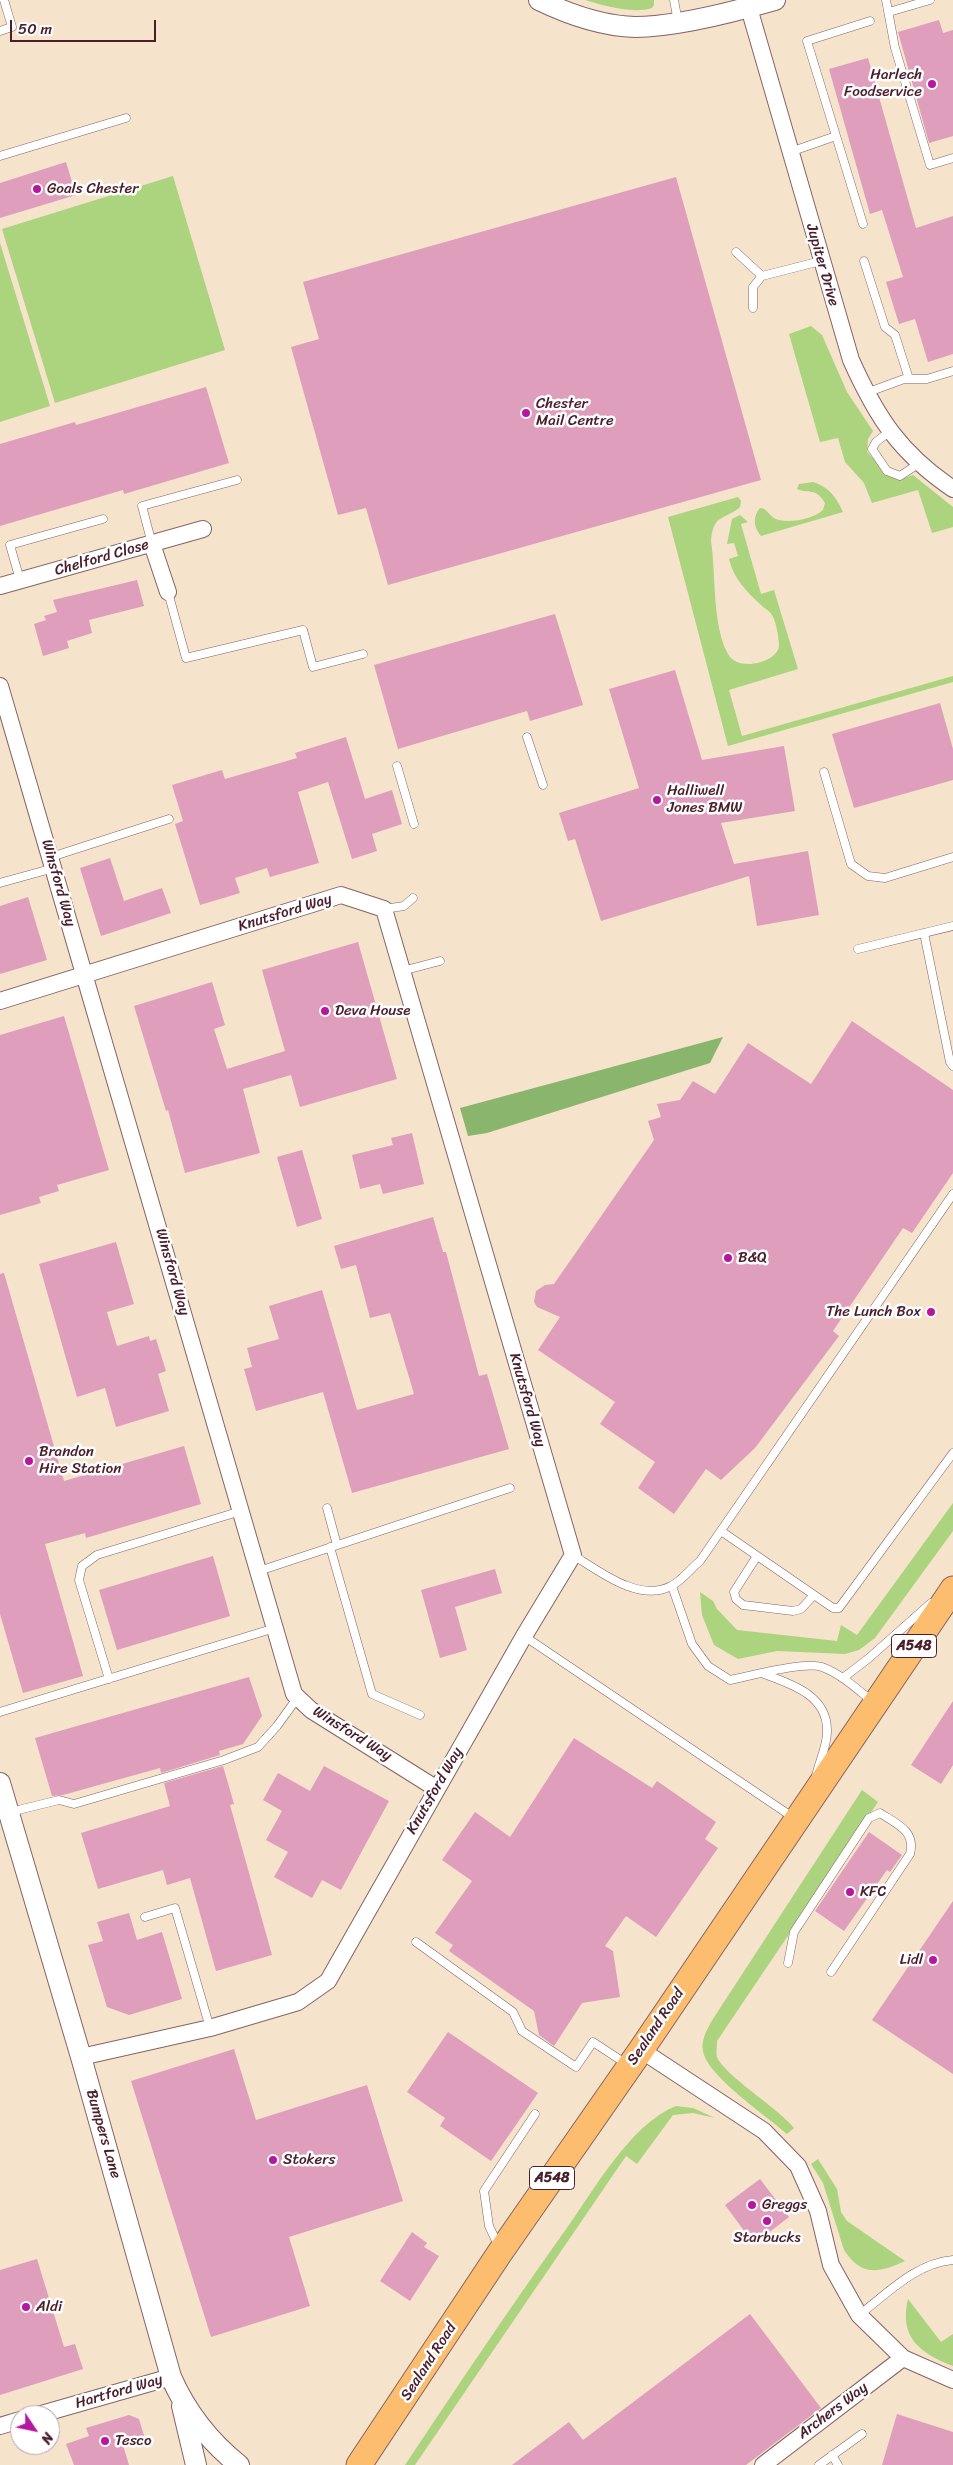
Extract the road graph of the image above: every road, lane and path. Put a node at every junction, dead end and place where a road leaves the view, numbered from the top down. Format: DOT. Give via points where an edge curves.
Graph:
graph roads {
  1 [pos="4,0"];
  2 [pos="539,0"];
  3 [pos="674,0"];
  4 [pos="775,0"];
  5 [pos="886,0"];
  6 [pos="930,0"];
  7 [pos="749,8"];
  8 [pos="889,12"];
  9 [pos="870,21"];
  10 [pos="678,22"];
  11 [pos="0,31"];
  12 [pos="126,118"];
  13 [pos="836,136"];
  14 [pos="790,152"];
  15 [pos="0,156"];
  16 [pos="953,158"];
  17 [pos="863,224"];
  18 [pos="736,252"];
  19 [pos="821,261"];
  20 [pos="864,261"];
  21 [pos="762,276"];
  22 [pos="753,308"];
  23 [pos="953,371"];
  24 [pos="909,379"];
  25 [pos="866,393"];
  26 [pos="889,432"];
  27 [pos="918,464"];
  28 [pos="237,480"];
  29 [pos="953,489"];
  30 [pos="103,519"];
  31 [pos="203,529"];
  32 [pos="152,544"];
  33 [pos="20,580"];
  34 [pos="0,586"];
  35 [pos="168,592"];
  36 [pos="363,654"];
  37 [pos="0,686"];
  38 [pos="527,737"];
  39 [pos="397,766"];
  40 [pos="824,772"];
  41 [pos="543,785"];
  42 [pos="170,819"];
  43 [pos="414,824"];
  44 [pos="953,858"];
  45 [pos="52,863"];
  46 [pos="0,884"];
  47 [pos="413,898"];
  48 [pos="384,909"];
  49 [pos="953,926"];
  50 [pos="924,933"];
  51 [pos="858,949"];
  52 [pos="440,961"];
  53 [pos="402,971"];
  54 [pos="86,976"];
  55 [pos="0,1001"];
  56 [pos="953,1066"];
  57 [pos="953,1194"];
  58 [pos="953,1453"];
  59 [pos="510,1488"];
  60 [pos="327,1508"];
  61 [pos="241,1512"];
  62 [pos="721,1531"];
  63 [pos="333,1546"];
  64 [pos="572,1555"];
  65 [pos="757,1556"];
  66 [pos="259,1571"];
  67 [pos="953,1584"];
  68 [pos="672,1586"];
  69 [pos="953,1589"];
  70 [pos="814,1595"];
  71 [pos="275,1628"];
  72 [pos="524,1636"];
  73 [pos="762,1673"];
  74 [pos="843,1678"];
  75 [pos="110,1679"];
  76 [pos="298,1697"];
  77 [pos="874,1703"];
  78 [pos="0,1712"];
  79 [pos="420,1716"];
  80 [pos="0,1783"];
  81 [pos="437,1789"];
  82 [pos="810,1799"];
  83 [pos="9,1812"];
  84 [pos="796,1819"];
  85 [pos="145,1917"];
  86 [pos="416,1942"];
  87 [pos="788,1963"];
  88 [pos="831,1972"];
  89 [pos="210,2028"];
  90 [pos="81,2057"];
  91 [pos="635,2058"];
  92 [pos="535,2114"];
  93 [pos="501,2251"];
  94 [pos="953,2260"];
  95 [pos="859,2315"];
  96 [pos="903,2358"];
  97 [pos="171,2377"];
  98 [pos="953,2380"];
  99 [pos="181,2399"];
  100 [pos="60,2409"];
  101 [pos="862,2434"];
  102 [pos="832,2455"];
  103 [pos="196,2465"];
  104 [pos="240,2465"];
  105 [pos="360,2465"];
  106 [pos="763,2465"];
  107 [pos="819,2465"];
  108 [pos="838,2465"];
  1 -- 11 [label="lane" via="12,27"];
  2 -- 10 [label="street" via="588,20 635,27"];
  3 -- 10 [label="lane"];
  4 -- 7 [label="street"];
  5 -- 8 [label="lane"];
  6 -- 8 [label="lane"];
  7 -- 10 [label="street"];
  7 -- 14 [label="street, Jupiter Drive"];
  8 -- 16 [label="lane" via="895,48 930,165"];
  9 -- 13 [label="lane" via="808,42"];
  12 -- 15 [label="lane"];
  13 -- 14 [label="lane"];
  13 -- 17 [label="lane"];
  14 -- 19 [label="street, Jupiter Drive"];
  18 -- 21 [label="lane"];
  19 -- 21 [label="lane"];
  19 -- 25 [label="street, Jupiter Drive" via="843,337"];
  20 -- 24 [label="lane" via="886,327 895,335"];
  21 -- 22 [label="lane" via="752,287"];
  23 -- 24 [label="lane" via="928,379"];
  24 -- 25 [label="lane"];
  25 -- 26 [label="street, Jupiter Drive"];
  26 -- 27 [label="street, Jupiter Drive"];
  26 -- 27 [label="lane" via="872,449 887,471 900,476"];
  27 -- 29 [label="street, Jupiter Drive"];
  28 -- 32 [label="lane" via="142,506"];
  30 -- 33 [label="lane" via="10,546"];
  31 -- 32 [label="street, Chelford Close"];
  32 -- 33 [label="street, Chelford Close"];
  32 -- 35 [label="street"];
  33 -- 34 [label="street, Chelford Close"];
  35 -- 36 [label="lane" via="186,658 303,630 313,667"];
  37 -- 45 [label="street, Winsford Way"];
  38 -- 41 [label="lane"];
  39 -- 43 [label="lane"];
  40 -- 44 [label="lane" via="851,864 868,876 885,878"];
  42 -- 45 [label="lane"];
  45 -- 46 [label="lane"];
  45 -- 54 [label="street, Winsford Way"];
  47 -- 48 [label="lane" via="404,906"];
  48 -- 53 [label="street, Knutsford Way"];
  48 -- 54 [label="street, Knutsford Way" via="341,895"];
  49 -- 50 [label="lane"];
  50 -- 51 [label="lane"];
  50 -- 56 [label="lane"];
  52 -- 53 [label="lane"];
  53 -- 64 [label="street, Knutsford Way"];
  54 -- 55 [label="street, Knutsford Way"];
  54 -- 61 [label="street, Winsford Way"];
  57 -- 62 [label="lane"];
  58 -- 70 [label="lane" via="845,1603 839,1608 832,1608"];
  59 -- 63 [label="lane"];
  60 -- 63 [label="lane"];
  61 -- 66 [label="street, Winsford Way"];
  61 -- 75 [label="lane" via="97,1555 82,1566 79,1580"];
  62 -- 65 [label="lane"];
  62 -- 68 [label="lane" via="700,1561"];
  63 -- 66 [label="lane"];
  63 -- 79 [label="lane" via="372,1694"];
  64 -- 68 [label="lane" via="634,1588 657,1591"];
  64 -- 72 [label="street, Knutsford Way"];
  65 -- 70 [label="lane"];
  65 -- 70 [label="lane" via="734,1592 743,1605 793,1611 801,1609"];
  66 -- 71 [label="street, Winsford Way"];
  67 -- 74 [label="lane"];
  68 -- 73 [label="lane" via="692,1644 708,1666 730,1680"];
  69 -- 77 [label="main road, Sealand Road / A548"];
  71 -- 75 [label="lane"];
  71 -- 76 [label="street, Winsford Way" via="294,1694"];
  72 -- 81 [label="street, Knutsford Way"];
  72 -- 84 [label="lane"];
  73 -- 74 [label="lane" via="820,1666"];
  73 -- 82 [label="lane" via="793,1684 814,1698 823,1710 828,1730"];
  74 -- 77 [label="lane"];
  75 -- 78 [label="lane"];
  76 -- 81 [label="street, Winsford Way" via="311,1710"];
  76 -- 83 [label="lane" via="258,1747 74,1804 60,1800"];
  77 -- 82 [label="main road, Sealand Road / A548"];
  80 -- 83 [label="street, Bumpers Lane"];
  81 -- 89 [label="street, Knutsford Way" via="328,1981 298,2002"];
  82 -- 84 [label="main road, Sealand Road / A548"];
  83 -- 90 [label="street, Bumpers Lane"];
  84 -- 91 [label="main road, Sealand Road / A548"];
  85 -- 89 [label="lane" via="175,1908"];
  86 -- 91 [label="lane" via="512,2012 522,2031 576,2067 593,2042"];
  87 -- 88 [label="lane" via="794,1932 869,1818 880,1813 910,1833 913,1844 910,1854"];
  89 -- 90 [label="street, Knutsford Way"];
  90 -- 97 [label="street, Bumpers Lane"];
  91 -- 93 [label="main road, Sealand Road / A548"];
  91 -- 95 [label="street" via="764,2131 798,2166 818,2211 831,2265"];
  92 -- 93 [label="lane" via="484,2190 489,2226"];
  93 -- 105 [label="main road, Sealand Road / A548"];
  94 -- 95 [label="lane" via="937,2261 921,2268"];
  95 -- 96 [label="street"];
  96 -- 98 [label="street"];
  96 -- 106 [label="street, Archers Way"];
  97 -- 99 [label="street, Bumpers Lane"];
  97 -- 100 [label="street, Hartford Way"];
  99 -- 103 [label="street"];
  99 -- 104 [label="street, Bumpers Lane" via="221,2451"];
  101 -- 102 [label="lane"];
  102 -- 107 [label="lane"];
  102 -- 108 [label="lane"];
}
